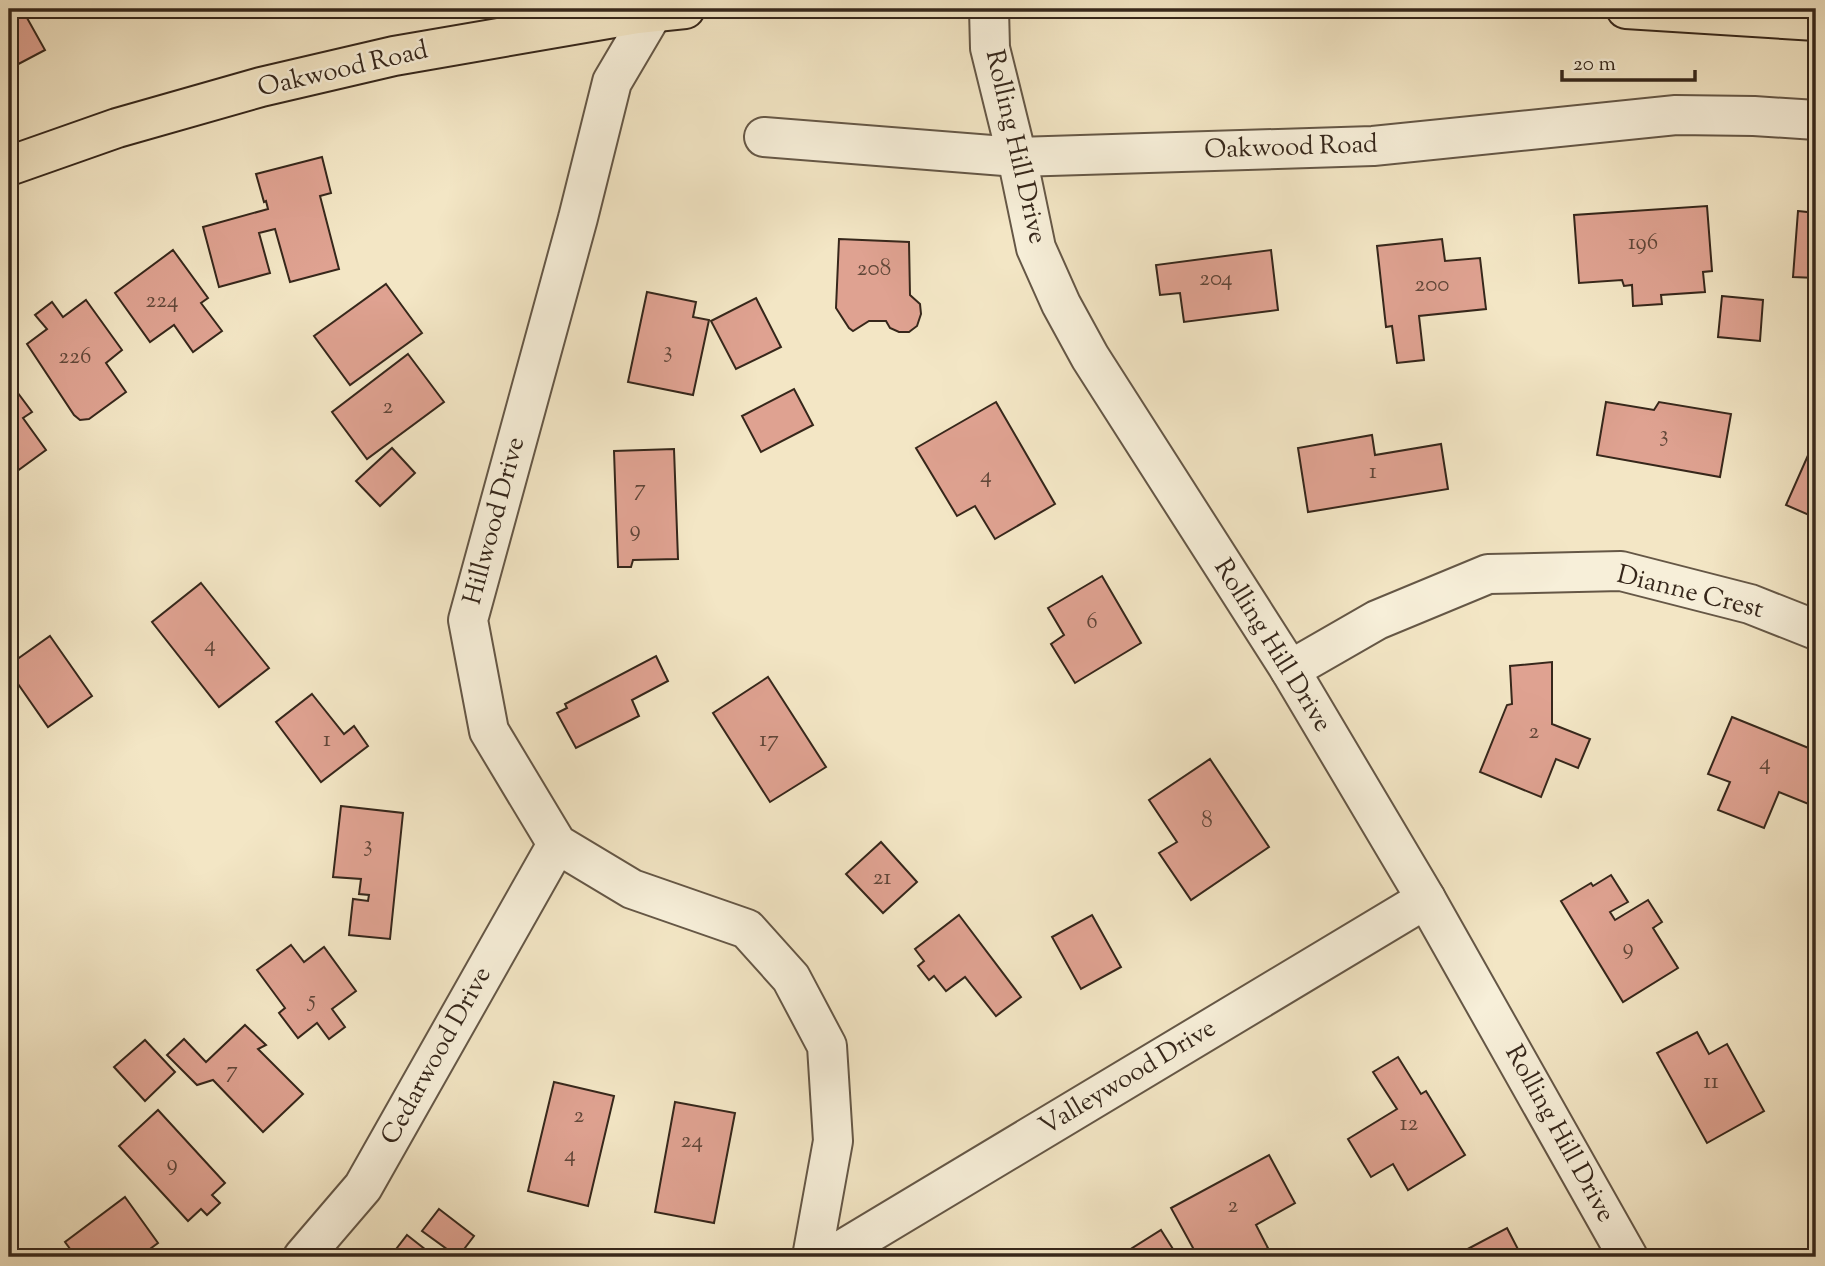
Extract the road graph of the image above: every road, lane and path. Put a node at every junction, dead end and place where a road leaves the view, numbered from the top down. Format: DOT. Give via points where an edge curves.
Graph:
graph roads {
  1 [pos="989,9"];
  2 [pos="1626,9"];
  3 [pos="664,10"];
  4 [pos="1816,21"];
  5 [pos="1816,120"];
  6 [pos="764,136"];
  7 [pos="1017,157"];
  8 [pos="9,166"];
  9 [pos="1816,630"];
  10 [pos="1290,670"];
  11 [pos="557,844"];
  12 [pos="1426,899"];
  13 [pos="303,1257"];
  14 [pos="812,1257"];
  15 [pos="830,1257"];
  16 [pos="1628,1257"];
  1 -- 7 [label="street, Rolling Hill Drive" via="990,48"];
  2 -- 4 [label="main road"];
  3 -- 8 [label="main road, Oakwood Road" via="394,56 117,128"];
  3 -- 11 [label="street, Hillwood Drive" via="612,82 468,620 489,731"];
  5 -- 7 [label="street, Oakwood Road" via="1676,115 1373,146"];
  6 -- 7 [label="street, Oakwood Road"];
  7 -- 10 [label="street, Rolling Hill Drive" via="1036,248 1060,304"];
  9 -- 10 [label="street, Dianne Crest" via="1750,604 1621,571 1488,574 1377,620"];
  10 -- 12 [label="street, Rolling Hill Drive"];
  11 -- 13 [label="street, Cedarwood Drive" via="363,1186"];
  11 -- 14 [label="street, Hillwood Drive" via="632,889 747,929 791,978 827,1046 833,1141"];
  12 -- 15 [label="street, Valleywood Drive"];
  12 -- 16 [label="street, Rolling Hill Drive"];
}
